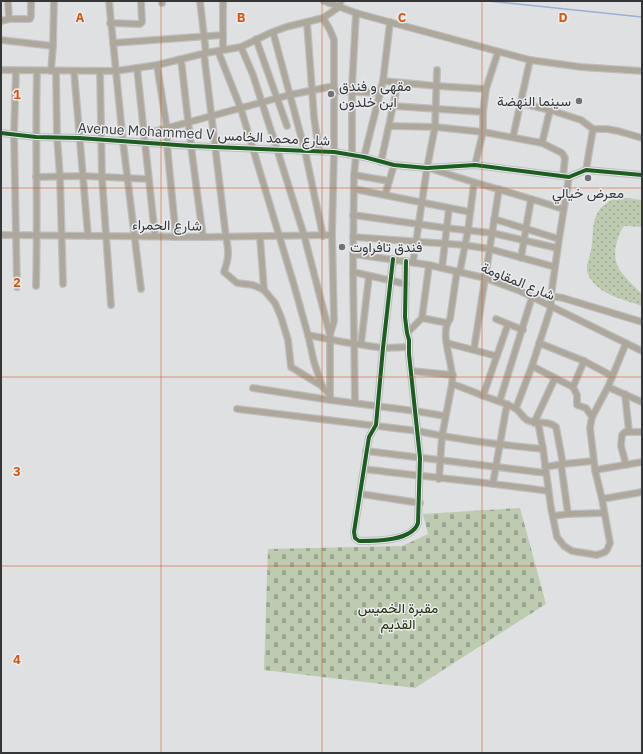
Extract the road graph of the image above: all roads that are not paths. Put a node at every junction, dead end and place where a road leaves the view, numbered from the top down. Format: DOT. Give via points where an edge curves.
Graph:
graph roads {
  1 [pos="8,1"];
  2 [pos="31,1"];
  3 [pos="54,1"];
  4 [pos="109,1"];
  5 [pos="141,1"];
  6 [pos="200,1"];
  7 [pos="223,1"];
  8 [pos="324,1"];
  9 [pos="340,4"];
  10 [pos="356,13"];
  11 [pos="323,18"];
  12 [pos="9,19"];
  13 [pos="1,21"];
  14 [pos="390,22"];
  15 [pos="110,23"];
  16 [pos="306,23"];
  17 [pos="273,32"];
  18 [pos="223,34"];
  19 [pos="203,36"];
  20 [pos="1,40"];
  21 [pos="256,40"];
  22 [pos="113,43"];
  23 [pos="53,46"];
  24 [pos="241,47"];
  25 [pos="221,51"];
  26 [pos="498,52"];
  27 [pos="205,54"];
  28 [pos="181,59"];
  29 [pos="530,60"];
  30 [pos="157,65"];
  31 [pos="137,68"];
  32 [pos="1,70"];
  33 [pos="437,70"];
  34 [pos="16,71"];
  35 [pos="37,71"];
  36 [pos="53,71"];
  37 [pos="74,71"];
  38 [pos="100,71"];
  39 [pos="116,71"];
  40 [pos="642,71"];
  41 [pos="383,80"];
  42 [pos="398,83"];
  43 [pos="437,86"];
  44 [pos="334,89"];
  45 [pos="486,89"];
  46 [pos="312,91"];
  47 [pos="352,92"];
  48 [pos="381,93"];
  49 [pos="289,95"];
  50 [pos="277,99"];
  51 [pos="262,103"];
  52 [pos="520,103"];
  53 [pos="393,106"];
  54 [pos="241,109"];
  55 [pos="436,109"];
  56 [pos="550,110"];
  57 [pos="483,112"];
  58 [pos="211,117"];
  59 [pos="189,123"];
  60 [pos="287,126"];
  61 [pos="389,126"];
  62 [pos="435,127"];
  63 [pos="166,129"];
  64 [pos="593,129"];
  65 [pos="483,132"];
  66 [pos="1,133"];
  67 [pos="14,134"];
  68 [pos="145,134"];
  69 [pos="36,137"];
  70 [pos="513,137"];
  71 [pos="57,138"];
  72 [pos="79,138"];
  73 [pos="642,138"];
  74 [pos="101,140"];
  75 [pos="123,142"];
  76 [pos="145,143"];
  77 [pos="542,143"];
  78 [pos="167,145"];
  79 [pos="191,146"];
  80 [pos="215,147"];
  81 [pos="253,149"];
  82 [pos="277,149"];
  83 [pos="305,151"];
  84 [pos="319,152"];
  85 [pos="334,152"];
  86 [pos="354,155"];
  87 [pos="364,157"];
  88 [pos="381,162"];
  89 [pos="475,164"];
  90 [pos="394,165"];
  91 [pos="427,168"];
  92 [pos="586,170"];
  93 [pos="354,175"];
  94 [pos="642,175"];
  95 [pos="83,176"];
  96 [pos="563,176"];
  97 [pos="36,177"];
  98 [pos="60,177"];
  99 [pos="569,177"];
  100 [pos="102,178"];
  101 [pos="128,179"];
  102 [pos="148,179"];
  103 [pos="389,181"];
  104 [pos="474,183"];
  105 [pos="354,189"];
  106 [pos="500,189"];
  107 [pos="385,195"];
  108 [pos="531,199"];
  109 [pos="421,203"];
  110 [pos="449,208"];
  111 [pos="563,210"];
  112 [pos="470,212"];
  113 [pos="353,215"];
  114 [pos="494,219"];
  115 [pos="419,224"];
  116 [pos="446,228"];
  117 [pos="526,228"];
  118 [pos="468,230"];
  119 [pos="492,233"];
  120 [pos="1,235"];
  121 [pos="16,235"];
  122 [pos="37,235"];
  123 [pos="62,235"];
  124 [pos="304,235"];
  125 [pos="332,235"];
  126 [pos="88,236"];
  127 [pos="106,236"];
  128 [pos="134,236"];
  129 [pos="155,236"];
  130 [pos="279,236"];
  131 [pos="322,236"];
  132 [pos="176,237"];
  133 [pos="226,237"];
  134 [pos="260,237"];
  135 [pos="353,237"];
  136 [pos="203,238"];
  137 [pos="558,238"];
  138 [pos="524,240"];
  139 [pos="416,242"];
  140 [pos="445,244"];
  141 [pos="464,245"];
  142 [pos="557,248"];
  143 [pos="490,249"];
  144 [pos="353,254"];
  145 [pos="521,258"];
  146 [pos="393,259"];
  147 [pos="406,261"];
  148 [pos="413,262"];
  149 [pos="429,264"];
  150 [pos="555,267"];
  151 [pos="442,268"];
  152 [pos="458,271"];
  153 [pos="353,272"];
  154 [pos="369,276"];
  155 [pos="485,278"];
  156 [pos="390,281"];
  157 [pos="63,284"];
  158 [pos="406,284"];
  159 [pos="36,286"];
  160 [pos="17,288"];
  161 [pos="141,288"];
  162 [pos="264,290"];
  163 [pos="551,296"];
  164 [pos="532,297"];
  165 [pos="111,305"];
  166 [pos="551,307"];
  167 [pos="422,318"];
  168 [pos="496,319"];
  169 [pos="642,322"];
  170 [pos="446,323"];
  171 [pos="508,324"];
  172 [pos="523,330"];
  173 [pos="407,333"];
  174 [pos="308,335"];
  175 [pos="330,338"];
  176 [pos="353,343"];
  177 [pos="447,343"];
  178 [pos="539,343"];
  179 [pos="626,343"];
  180 [pos="361,344"];
  181 [pos="409,347"];
  182 [pos="383,348"];
  183 [pos="474,349"];
  184 [pos="642,351"];
  185 [pos="496,356"];
  186 [pos="584,361"];
  187 [pos="532,366"];
  188 [pos="411,371"];
  189 [pos="453,375"];
  190 [pos="612,376"];
  191 [pos="555,378"];
  192 [pos="452,384"];
  193 [pos="322,386"];
  194 [pos="573,387"];
  195 [pos="608,387"];
  196 [pos="253,388"];
  197 [pos="625,394"];
  198 [pos="483,396"];
  199 [pos="330,397"];
  200 [pos="500,400"];
  201 [pos="355,402"];
  202 [pos="642,402"];
  203 [pos="507,404"];
  204 [pos="378,406"];
  205 [pos="516,408"];
  206 [pos="237,409"];
  207 [pos="415,411"];
  208 [pos="445,416"];
  209 [pos="592,417"];
  210 [pos="536,422"];
  211 [pos="376,425"];
  212 [pos="418,431"];
  213 [pos="629,432"];
  214 [pos="642,432"];
  215 [pos="442,436"];
  216 [pos="499,445"];
  217 [pos="543,449"];
  218 [pos="366,451"];
  219 [pos="420,458"];
  220 [pos="440,460"];
  221 [pos="593,462"];
  222 [pos="642,462"];
  223 [pos="562,464"];
  224 [pos="626,465"];
  225 [pos="545,466"];
  226 [pos="496,467"];
  227 [pos="364,469"];
  228 [pos="595,470"];
  229 [pos="546,473"];
  230 [pos="421,477"];
  231 [pos="439,479"];
  232 [pos="493,483"];
  233 [pos="548,491"];
  234 [pos="642,492"];
  235 [pos="361,494"];
  236 [pos="602,499"];
  237 [pos="420,503"];
  238 [pos="604,513"];
  239 [pos="568,514"];
  240 [pos="553,516"];
  1 -- 12 [label="street"];
  2 -- 12 [label="street" via="30,19"];
  3 -- 23 [label="street"];
  4 -- 15 [label="street"];
  5 -- 15 [label="street" via="140,24"];
  6 -- 19 [label="street"];
  7 -- 18 [label="street"];
  8 -- 9 [label="street"];
  9 -- 10 [label="street"];
  9 -- 11 [label="street"];
  10 -- 14 [label="street"];
  10 -- 47 [label="street"];
  11 -- 16 [label="street"];
  11 -- 44 [label="street" via="334,40"];
  12 -- 13 [label="street"];
  14 -- 26 [label="street"];
  14 -- 41 [label="street"];
  15 -- 22 [label="street"];
  16 -- 17 [label="street"];
  16 -- 46 [label="street"];
  17 -- 21 [label="street"];
  17 -- 49 [label="street"];
  18 -- 19 [label="street"];
  18 -- 25 [label="street"];
  19 -- 22 [label="street"];
  19 -- 27 [label="street"];
  20 -- 23 [label="street"];
  21 -- 24 [label="street"];
  21 -- 50 [label="street"];
  22 -- 39 [label="street"];
  23 -- 36 [label="street"];
  24 -- 25 [label="street"];
  24 -- 51 [label="street"];
  25 -- 27 [label="street"];
  25 -- 54 [label="street"];
  26 -- 29 [label="street"];
  26 -- 45 [label="street"];
  27 -- 28 [label="street"];
  27 -- 58 [label="street"];
  28 -- 30 [label="street"];
  28 -- 59 [label="street"];
  29 -- 40 [label="street"];
  29 -- 52 [label="street"];
  30 -- 31 [label="street"];
  30 -- 63 [label="street"];
  31 -- 39 [label="street"];
  31 -- 68 [label="street"];
  32 -- 34 [label="street"];
  33 -- 43 [label="street"];
  34 -- 35 [label="street"];
  34 -- 67 [label="street"];
  35 -- 36 [label="street"];
  35 -- 69 [label="street"];
  36 -- 37 [label="street"];
  36 -- 71 [label="street"];
  37 -- 38 [label="street"];
  37 -- 72 [label="street"];
  38 -- 39 [label="street"];
  38 -- 74 [label="street"];
  39 -- 75 [label="street"];
  41 -- 42 [label="street"];
  41 -- 48 [label="street"];
  42 -- 43 [label="street"];
  42 -- 53 [label="street"];
  43 -- 45 [label="street"];
  43 -- 55 [label="street"];
  44 -- 46 [label="street"];
  44 -- 47 [label="street"];
  44 -- 85 [label="street"];
  45 -- 57 [label="street"];
  46 -- 49 [label="street"];
  46 -- 84 [label="street"];
  47 -- 48 [label="street"];
  47 -- 86 [label="street"];
  48 -- 87 [label="street"];
  49 -- 50 [label="street"];
  49 -- 83 [label="street"];
  50 -- 51 [label="street"];
  50 -- 60 [label="street"];
  51 -- 54 [label="street"];
  51 -- 82 [label="street"];
  52 -- 56 [label="street"];
  52 -- 70 [label="street"];
  53 -- 55 [label="street"];
  53 -- 61 [label="street"];
  54 -- 58 [label="street"];
  54 -- 81 [label="street"];
  55 -- 57 [label="street"];
  55 -- 62 [label="street"];
  56 -- 64 [label="street" via="581,120"];
  56 -- 77 [label="street"];
  57 -- 65 [label="street"];
  58 -- 59 [label="street"];
  58 -- 80 [label="street"];
  59 -- 63 [label="street"];
  59 -- 79 [label="street"];
  61 -- 62 [label="street"];
  61 -- 88 [label="street"];
  62 -- 65 [label="street"];
  62 -- 91 [label="street"];
  63 -- 68 [label="street"];
  63 -- 78 [label="street"];
  64 -- 73 [label="street" via="618,131"];
  64 -- 92 [label="street"];
  65 -- 70 [label="street"];
  65 -- 89 [label="street"];
  66 -- 67 [label="street, Avenue Mohammed V شارع محمد الخامس"];
  67 -- 69 [label="street, Avenue Mohammed V شارع محمد الخامس"];
  67 -- 121 [label="street"];
  68 -- 76 [label="street"];
  69 -- 71 [label="street, Avenue Mohammed V شارع محمد الخامس"];
  69 -- 97 [label="street"];
  70 -- 77 [label="street"];
  71 -- 72 [label="street, Avenue Mohammed V شارع محمد الخامس"];
  71 -- 98 [label="street"];
  72 -- 74 [label="street, Avenue Mohammed V شارع محمد الخامس"];
  72 -- 95 [label="street"];
  74 -- 75 [label="street, Avenue Mohammed V شارع محمد الخامس"];
  74 -- 100 [label="street"];
  75 -- 76 [label="street, Avenue Mohammed V شارع محمد الخامس"];
  75 -- 101 [label="street"];
  76 -- 78 [label="street, Avenue Mohammed V شارع محمد الخامس"];
  76 -- 102 [label="street"];
  77 -- 96 [label="street" via="564,156"];
  78 -- 79 [label="street, Avenue Mohammed V شارع محمد الخامس"];
  78 -- 132 [label="street"];
  79 -- 80 [label="street, Avenue Mohammed V شارع محمد الخامس"];
  79 -- 136 [label="street"];
  80 -- 81 [label="street, Avenue Mohammed V شارع محمد الخامس"];
  80 -- 133 [label="street"];
  81 -- 82 [label="street, Avenue Mohammed V شارع محمد الخامس"];
  81 -- 130 [label="street"];
  82 -- 83 [label="street, Avenue Mohammed V شارع محمد الخامس"];
  82 -- 124 [label="street"];
  83 -- 84 [label="street, Avenue Mohammed V شارع محمد الخامس"];
  83 -- 131 [label="street"];
  84 -- 85 [label="street, Avenue Mohammed V شارع محمد الخامس"];
  85 -- 86 [label="street, Avenue Mohammed V شارع محمد الخامس"];
  85 -- 125 [label="street"];
  86 -- 87 [label="street, Avenue Mohammed V شارع محمد الخامس"];
  86 -- 93 [label="street"];
  87 -- 88 [label="street, Avenue Mohammed V شارع محمد الخامس"];
  88 -- 90 [label="street, Avenue Mohammed V شارع محمد الخامس"];
  89 -- 91 [label="street, Avenue Mohammed V شارع محمد الخامس"];
  89 -- 96 [label="street, Avenue Mohammed V شارع محمد الخامس"];
  90 -- 91 [label="street, Avenue Mohammed V شارع محمد الخامس"];
  90 -- 103 [label="street"];
  91 -- 104 [label="street"];
  91 -- 109 [label="street"];
  92 -- 94 [label="street"];
  92 -- 99 [label="street"];
  93 -- 103 [label="street"];
  93 -- 105 [label="street"];
  95 -- 98 [label="street"];
  95 -- 100 [label="street"];
  95 -- 126 [label="street"];
  96 -- 99 [label="street, Avenue Mohammed V شارع محمد الخامس"];
  97 -- 98 [label="street"];
  97 -- 122 [label="street"];
  98 -- 123 [label="street"];
  99 -- 111 [label="street"];
  100 -- 101 [label="street"];
  100 -- 127 [label="street"];
  101 -- 102 [label="street"];
  101 -- 128 [label="street"];
  102 -- 129 [label="street"];
  103 -- 107 [label="street"];
  104 -- 106 [label="street"];
  104 -- 112 [label="street"];
  105 -- 107 [label="street"];
  105 -- 113 [label="street"];
  106 -- 108 [label="street"];
  106 -- 114 [label="street"];
  107 -- 109 [label="street"];
  108 -- 111 [label="street"];
  108 -- 117 [label="street"];
  109 -- 110 [label="street"];
  109 -- 115 [label="street"];
  110 -- 112 [label="street"];
  110 -- 116 [label="street"];
  111 -- 137 [label="street"];
  112 -- 118 [label="street"];
  113 -- 115 [label="street"];
  113 -- 135 [label="street"];
  114 -- 117 [label="street"];
  114 -- 119 [label="street"];
  115 -- 116 [label="street"];
  115 -- 139 [label="street"];
  116 -- 118 [label="street"];
  116 -- 140 [label="street"];
  117 -- 137 [label="street"];
  117 -- 138 [label="street"];
  118 -- 119 [label="street"];
  118 -- 141 [label="street"];
  119 -- 138 [label="street"];
  119 -- 143 [label="street"];
  120 -- 121 [label="street, شارع الحمراء"];
  121 -- 122 [label="street, شارع الحمراء"];
  121 -- 160 [label="street"];
  122 -- 123 [label="street, شارع الحمراء"];
  122 -- 159 [label="street"];
  123 -- 126 [label="street, شارع الحمراء"];
  123 -- 157 [label="street"];
  124 -- 130 [label="street, شارع الحمراء"];
  124 -- 131 [label="street, شارع الحمراء"];
  124 -- 175 [label="street"];
  125 -- 131 [label="street, شارع الحمراء"];
  125 -- 175 [label="street" via="334,321"];
  126 -- 127 [label="street, شارع الحمراء"];
  127 -- 128 [label="street, شارع الحمراء"];
  127 -- 165 [label="street"];
  128 -- 129 [label="street, شارع الحمراء"];
  128 -- 161 [label="street"];
  129 -- 132 [label="street, شارع الحمراء"];
  130 -- 134 [label="street, شارع الحمراء"];
  130 -- 174 [label="street"];
  132 -- 136 [label="street, شارع الحمراء"];
  133 -- 134 [label="street, شارع الحمراء"];
  133 -- 136 [label="street, شارع الحمراء"];
  133 -- 162 [label="street" via="229,252 224,272 237,283 253,285"];
  134 -- 162 [label="street"];
  135 -- 139 [label="street"];
  135 -- 144 [label="street"];
  137 -- 142 [label="street"];
  138 -- 142 [label="street"];
  138 -- 145 [label="street"];
  139 -- 140 [label="street"];
  139 -- 148 [label="street"];
  140 -- 141 [label="street"];
  140 -- 151 [label="street"];
  141 -- 143 [label="street"];
  141 -- 152 [label="street"];
  142 -- 150 [label="street"];
  143 -- 145 [label="street"];
  143 -- 155 [label="street"];
  144 -- 146 [label="street, شارع المقاومة"];
  144 -- 153 [label="street"];
  145 -- 150 [label="street"];
  146 -- 147 [label="street, شارع المقاومة"];
  146 -- 156 [label="street"];
  147 -- 148 [label="street, شارع المقاومة"];
  147 -- 158 [label="street"];
  148 -- 149 [label="street, شارع المقاومة"];
  149 -- 151 [label="street, شارع المقاومة"];
  149 -- 167 [label="street"];
  150 -- 163 [label="street"];
  151 -- 152 [label="street, شارع المقاومة"];
  152 -- 155 [label="street, شارع المقاومة"];
  152 -- 170 [label="street" via="450,319"];
  153 -- 154 [label="street"];
  153 -- 176 [label="street"];
  154 -- 156 [label="street"];
  154 -- 180 [label="street"];
  155 -- 164 [label="street, شارع المقاومة"];
  155 -- 183 [label="street"];
  156 -- 158 [label="street"];
  156 -- 182 [label="street"];
  158 -- 173 [label="street"];
  162 -- 193 [label="street" via="276,303 281,317 291,367"];
  163 -- 166 [label="street"];
  163 -- 169 [label="street"];
  164 -- 166 [label="street, شارع المقاومة"];
  164 -- 172 [label="street"];
  166 -- 178 [label="street"];
  166 -- 179 [label="street, شارع المقاومة"];
  167 -- 170 [label="street"];
  167 -- 173 [label="street"];
  168 -- 171 [label="street"];
  170 -- 177 [label="street"];
  171 -- 172 [label="street"];
  171 -- 185 [label="street"];
  172 -- 200 [label="street"];
  173 -- 181 [label="street"];
  174 -- 175 [label="street"];
  174 -- 193 [label="street"];
  175 -- 176 [label="street"];
  175 -- 199 [label="street"];
  176 -- 180 [label="street"];
  176 -- 201 [label="street"];
  177 -- 183 [label="street"];
  177 -- 189 [label="street"];
  178 -- 186 [label="street"];
  178 -- 187 [label="street"];
  179 -- 184 [label="street, شارع المقاومة"];
  179 -- 190 [label="street"];
  180 -- 182 [label="street"];
  181 -- 182 [label="street"];
  181 -- 188 [label="street"];
  182 -- 204 [label="street"];
  183 -- 185 [label="street"];
  185 -- 198 [label="street"];
  186 -- 190 [label="street"];
  186 -- 194 [label="street"];
  187 -- 191 [label="street"];
  187 -- 205 [label="street"];
  188 -- 189 [label="street"];
  188 -- 207 [label="street"];
  189 -- 192 [label="street"];
  190 -- 195 [label="street"];
  191 -- 194 [label="street"];
  191 -- 210 [label="street"];
  192 -- 198 [label="street"];
  192 -- 208 [label="street"];
  193 -- 199 [label="street"];
  194 -- 209 [label="street" via="577,395 577,405 586,408"];
  195 -- 197 [label="street"];
  195 -- 209 [label="street"];
  196 -- 199 [label="street"];
  197 -- 202 [label="street"];
  197 -- 213 [label="street"];
  198 -- 200 [label="street"];
  199 -- 201 [label="street"];
  200 -- 203 [label="street"];
  201 -- 204 [label="street"];
  203 -- 205 [label="street"];
  203 -- 216 [label="street"];
  204 -- 207 [label="street"];
  204 -- 211 [label="street"];
  205 -- 210 [label="street" via="524,418"];
  206 -- 211 [label="street"];
  207 -- 208 [label="street"];
  207 -- 212 [label="street"];
  208 -- 215 [label="street"];
  209 -- 221 [label="street" via="590,428"];
  210 -- 217 [label="street"];
  210 -- 223 [label="street" via="549,423 556,427"];
  211 -- 212 [label="street"];
  211 -- 218 [label="street" via="369,437"];
  212 -- 215 [label="street"];
  212 -- 219 [label="street"];
  213 -- 214 [label="street"];
  213 -- 224 [label="street" via="621,437"];
  215 -- 216 [label="street"];
  215 -- 220 [label="street"];
  216 -- 217 [label="street"];
  216 -- 226 [label="street"];
  217 -- 225 [label="street"];
  218 -- 219 [label="street"];
  218 -- 227 [label="street"];
  219 -- 220 [label="street"];
  219 -- 230 [label="street"];
  220 -- 226 [label="street"];
  220 -- 231 [label="street"];
  221 -- 223 [label="street"];
  221 -- 228 [label="street"];
  222 -- 224 [label="street"];
  223 -- 225 [label="street"];
  223 -- 239 [label="street"];
  224 -- 228 [label="street"];
  225 -- 229 [label="street"];
  226 -- 229 [label="street"];
  226 -- 232 [label="street"];
  227 -- 230 [label="street"];
  227 -- 235 [label="street"];
  228 -- 236 [label="street"];
  229 -- 233 [label="street"];
  230 -- 231 [label="street"];
  230 -- 237 [label="street"];
  231 -- 232 [label="street"];
  232 -- 233 [label="street"];
  233 -- 240 [label="street"];
  234 -- 236 [label="street"];
  235 -- 237 [label="street"];
  235 -- 237 [label="street" via="354,532 355,538 359,541 388,539 413,532 417,528"];
  236 -- 238 [label="street"];
  238 -- 239 [label="street"];
  238 -- 240 [label="street" via="609,546 605,552 597,555 572,551 564,546 557,537"];
  239 -- 240 [label="street"];
}
